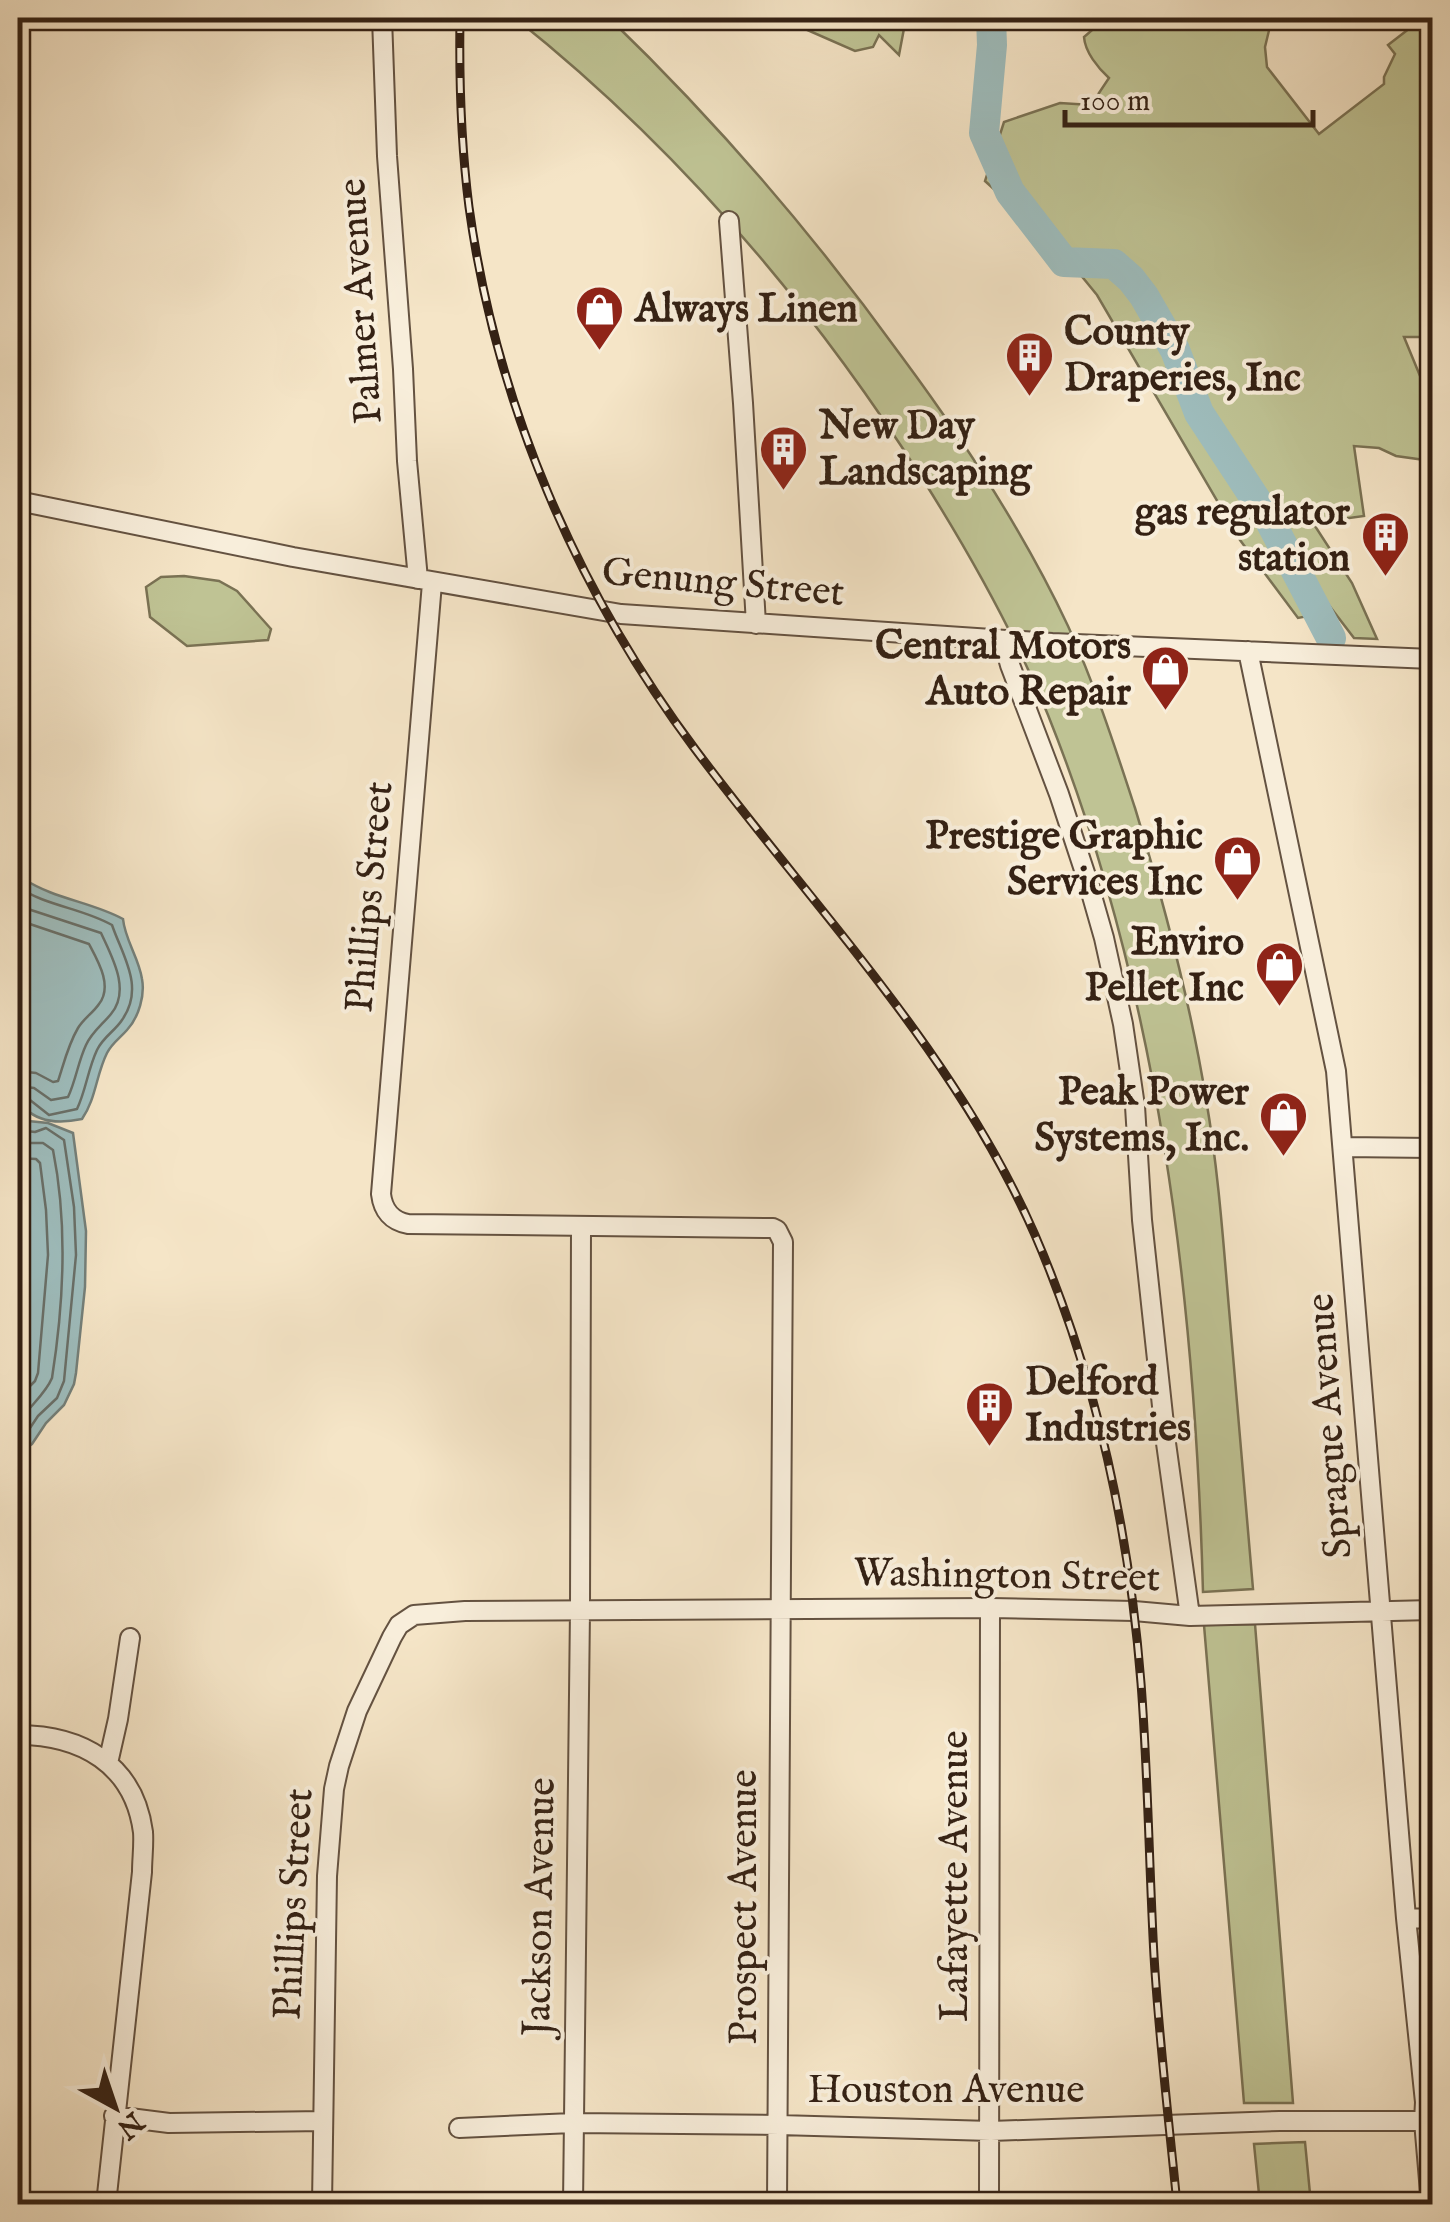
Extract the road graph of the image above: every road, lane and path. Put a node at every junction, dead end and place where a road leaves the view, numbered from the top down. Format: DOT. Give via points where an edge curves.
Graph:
graph roads {
  1 [pos="382,18"];
  2 [pos="729,221"];
  3 [pos="18,501"];
  4 [pos="425,581"];
  5 [pos="756,624"];
  6 [pos="1003,640"];
  7 [pos="1248,650"];
  8 [pos="1432,658"];
  9 [pos="1344,1147"];
  10 [pos="1432,1148"];
  11 [pos="581,1227"];
  12 [pos="990,1608"];
  13 [pos="580,1610"];
  14 [pos="1380,1610"];
  15 [pos="1432,1610"];
  16 [pos="782,1611"];
  17 [pos="1190,1616"];
  18 [pos="130,1638"];
  19 [pos="18,1735"];
  20 [pos="108,1763"];
  21 [pos="1406,1918"];
  22 [pos="1432,1919"];
  23 [pos="114,2116"];
  24 [pos="323,2121"];
  25 [pos="1428,2121"];
  26 [pos="572,2123"];
  27 [pos="779,2125"];
  28 [pos="459,2128"];
  29 [pos="991,2131"];
  30 [pos="106,2204"];
  31 [pos="322,2204"];
  32 [pos="572,2204"];
  33 [pos="777,2204"];
  34 [pos="990,2204"];
  35 [pos="1431,2204"];
  1 -- 4 [label="street, Palmer Avenue" via="407,461"];
  2 -- 5 [label="street"];
  3 -- 4 [label="street, Genung Street"];
  4 -- 5 [label="street, Genung Street" via="621,614"];
  4 -- 11 [label="street, Phillips Street" via="380,1194 389,1215 408,1224"];
  5 -- 6 [label="street, Genung Street"];
  6 -- 7 [label="street, Genung Street"];
  6 -- 17 [label="street" via="1088,882 1123,1024"];
  7 -- 8 [label="street, Genung Street"];
  7 -- 9 [label="street, Sprague Avenue" via="1336,1070"];
  9 -- 10 [label="street"];
  9 -- 14 [label="street, Sprague Avenue"];
  11 -- 13 [label="street, Jackson Avenue"];
  11 -- 16 [label="street, Prospect Avenue" via="773,1228 782,1237"];
  12 -- 16 [label="street, Washington Street"];
  12 -- 17 [label="street, Washington Street"];
  12 -- 29 [label="street, Lafayette Avenue"];
  13 -- 16 [label="street, Washington Street"];
  13 -- 24 [label="street, Phillips Street" via="425,1613 405,1619 392,1636 334,1789"];
  13 -- 26 [label="street, Jackson Avenue"];
  14 -- 15 [label="street, Washington Street"];
  14 -- 17 [label="street, Washington Street"];
  14 -- 21 [label="street, Sprague Avenue"];
  16 -- 27 [label="street, Prospect Avenue"];
  18 -- 20 [label="street"];
  19 -- 20 [label="street" via="58,1738"];
  20 -- 23 [label="street" via="134,1800 143,1834"];
  21 -- 22 [label="street"];
  21 -- 25 [label="street, Sprague Avenue"];
  23 -- 24 [label="street" via="169,2124"];
  23 -- 30 [label="street"];
  24 -- 31 [label="street, Phillips Street"];
  25 -- 29 [label="street, Houston Avenue"];
  25 -- 35 [label="street, Sprague Avenue"];
  26 -- 27 [label="street, Houston Avenue"];
  26 -- 28 [label="street, Houston Avenue"];
  26 -- 32 [label="street, Jackson Avenue"];
  27 -- 29 [label="street, Houston Avenue"];
  27 -- 33 [label="street, Prospect Avenue"];
  29 -- 34 [label="street, Lafayette Avenue"];
}
